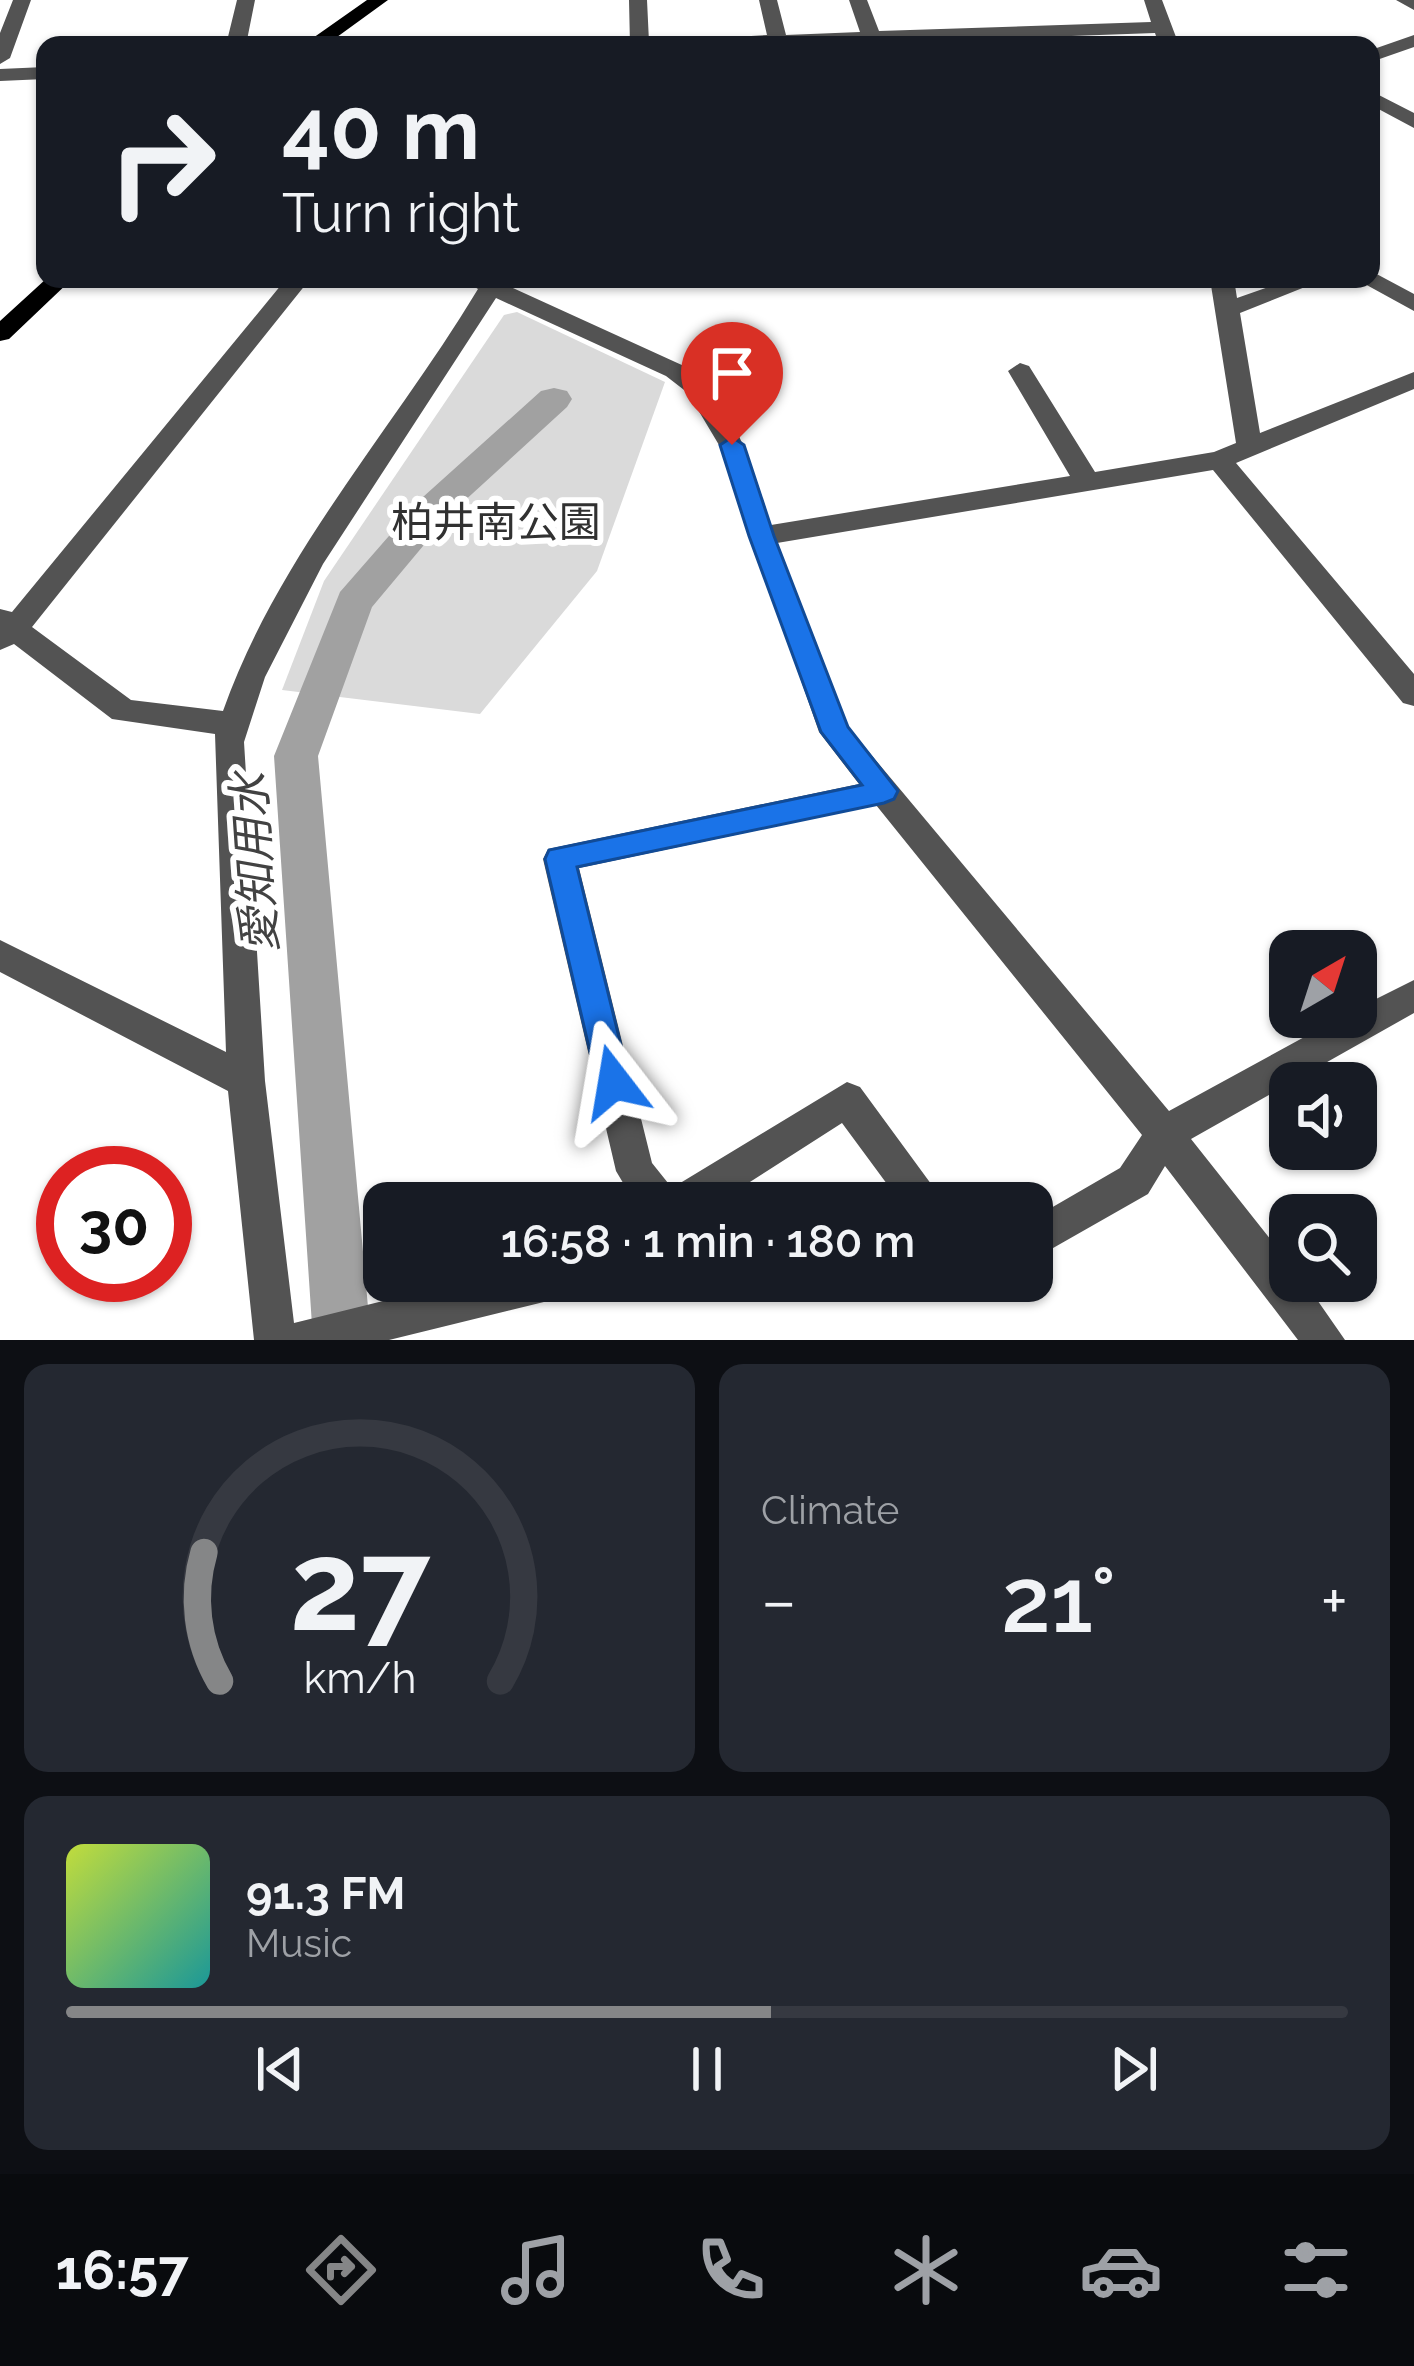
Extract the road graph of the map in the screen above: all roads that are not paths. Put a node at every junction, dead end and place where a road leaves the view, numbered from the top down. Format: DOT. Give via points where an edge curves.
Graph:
graph roads {
  1 [pos="22,0"];
  2 [pos="246,0"];
  3 [pos="379,0"];
  4 [pos="638,0"];
  5 [pos="768,0"];
  6 [pos="858,0"];
  7 [pos="1155,0"];
  8 [pos="1406,0"];
  9 [pos="1414,4"];
  10 [pos="238,36"];
  11 [pos="326,36"];
  12 [pos="640,36"];
  13 [pos="784,36"];
  14 [pos="871,36"];
  15 [pos="1167,36"];
  16 [pos="0,58"];
  17 [pos="36,73"];
  18 [pos="0,75"];
  19 [pos="1380,102"];
  20 [pos="1414,122"];
  21 [pos="1380,283"];
  22 [pos="50,288"];
  23 [pos="290,288"];
  24 [pos="481,288"];
  25 [pos="494,288"];
  26 [pos="1223,288"];
  27 [pos="1288,288"];
  28 [pos="1414,304"];
  29 [pos="1226,310"];
  30 [pos="0,333"];
  31 [pos="1020,371"];
  32 [pos="1414,380"];
  33 [pos="1250,449"];
  34 [pos="1219,460"];
  35 [pos="1088,483"];
  36 [pos="761,536"];
  37 [pos="5,629"];
  38 [pos="1414,695"];
  39 [pos="233,724"];
  40 [pos="884,791"];
  41 [pos="0,956"];
  42 [pos="1414,995"];
  43 [pos="246,1082"];
  44 [pos="1164,1134"];
  45 [pos="643,1182"];
  46 [pos="716,1182"];
  47 [pos="909,1182"];
  48 [pos="1053,1229"];
  49 [pos="459,1302"];
  50 [pos="275,1340"];
  51 [pos="304,1340"];
  52 [pos="1324,1340"];
  1 -- 16 [label="street"];
  2 -- 10 [label="street"];
  3 -- 11 [label="main road"];
  4 -- 12 [label="street"];
  5 -- 13 [label="street"];
  6 -- 14 [label="street"];
  7 -- 15 [label="street"];
  8 -- 9 [label="street"];
  17 -- 18 [label="street"];
  19 -- 20 [label="street"];
  21 -- 28 [label="street"];
  22 -- 30 [label="main road"];
  23 -- 37 [label="street"];
  24 -- 39 [label="street" via="466,332 331,522 250,673"];
  25 -- 36 [label="street" via="698,388 732,445"];
  26 -- 29 [label="street"];
  27 -- 29 [label="street"];
  29 -- 33 [label="street"];
  31 -- 35 [label="street"];
  32 -- 33 [label="street"];
  33 -- 34 [label="street"];
  34 -- 35 [label="street"];
  34 -- 38 [label="street"];
  35 -- 36 [label="street"];
  36 -- 40 [label="street" via="836,732"];
  37 -- 39 [label="street" via="123,711"];
  39 -- 43 [label="street" via="230,847"];
  40 -- 44 [label="street"];
  40 -- 45 [label="street" via="560,859"];
  41 -- 43 [label="street"];
  42 -- 44 [label="street"];
  43 -- 50 [label="street"];
  44 -- 48 [label="street" via="1134,1181"];
  44 -- 52 [label="street"];
  46 -- 47 [label="street" via="847,1099"];
  49 -- 51 [label="street"];
}
